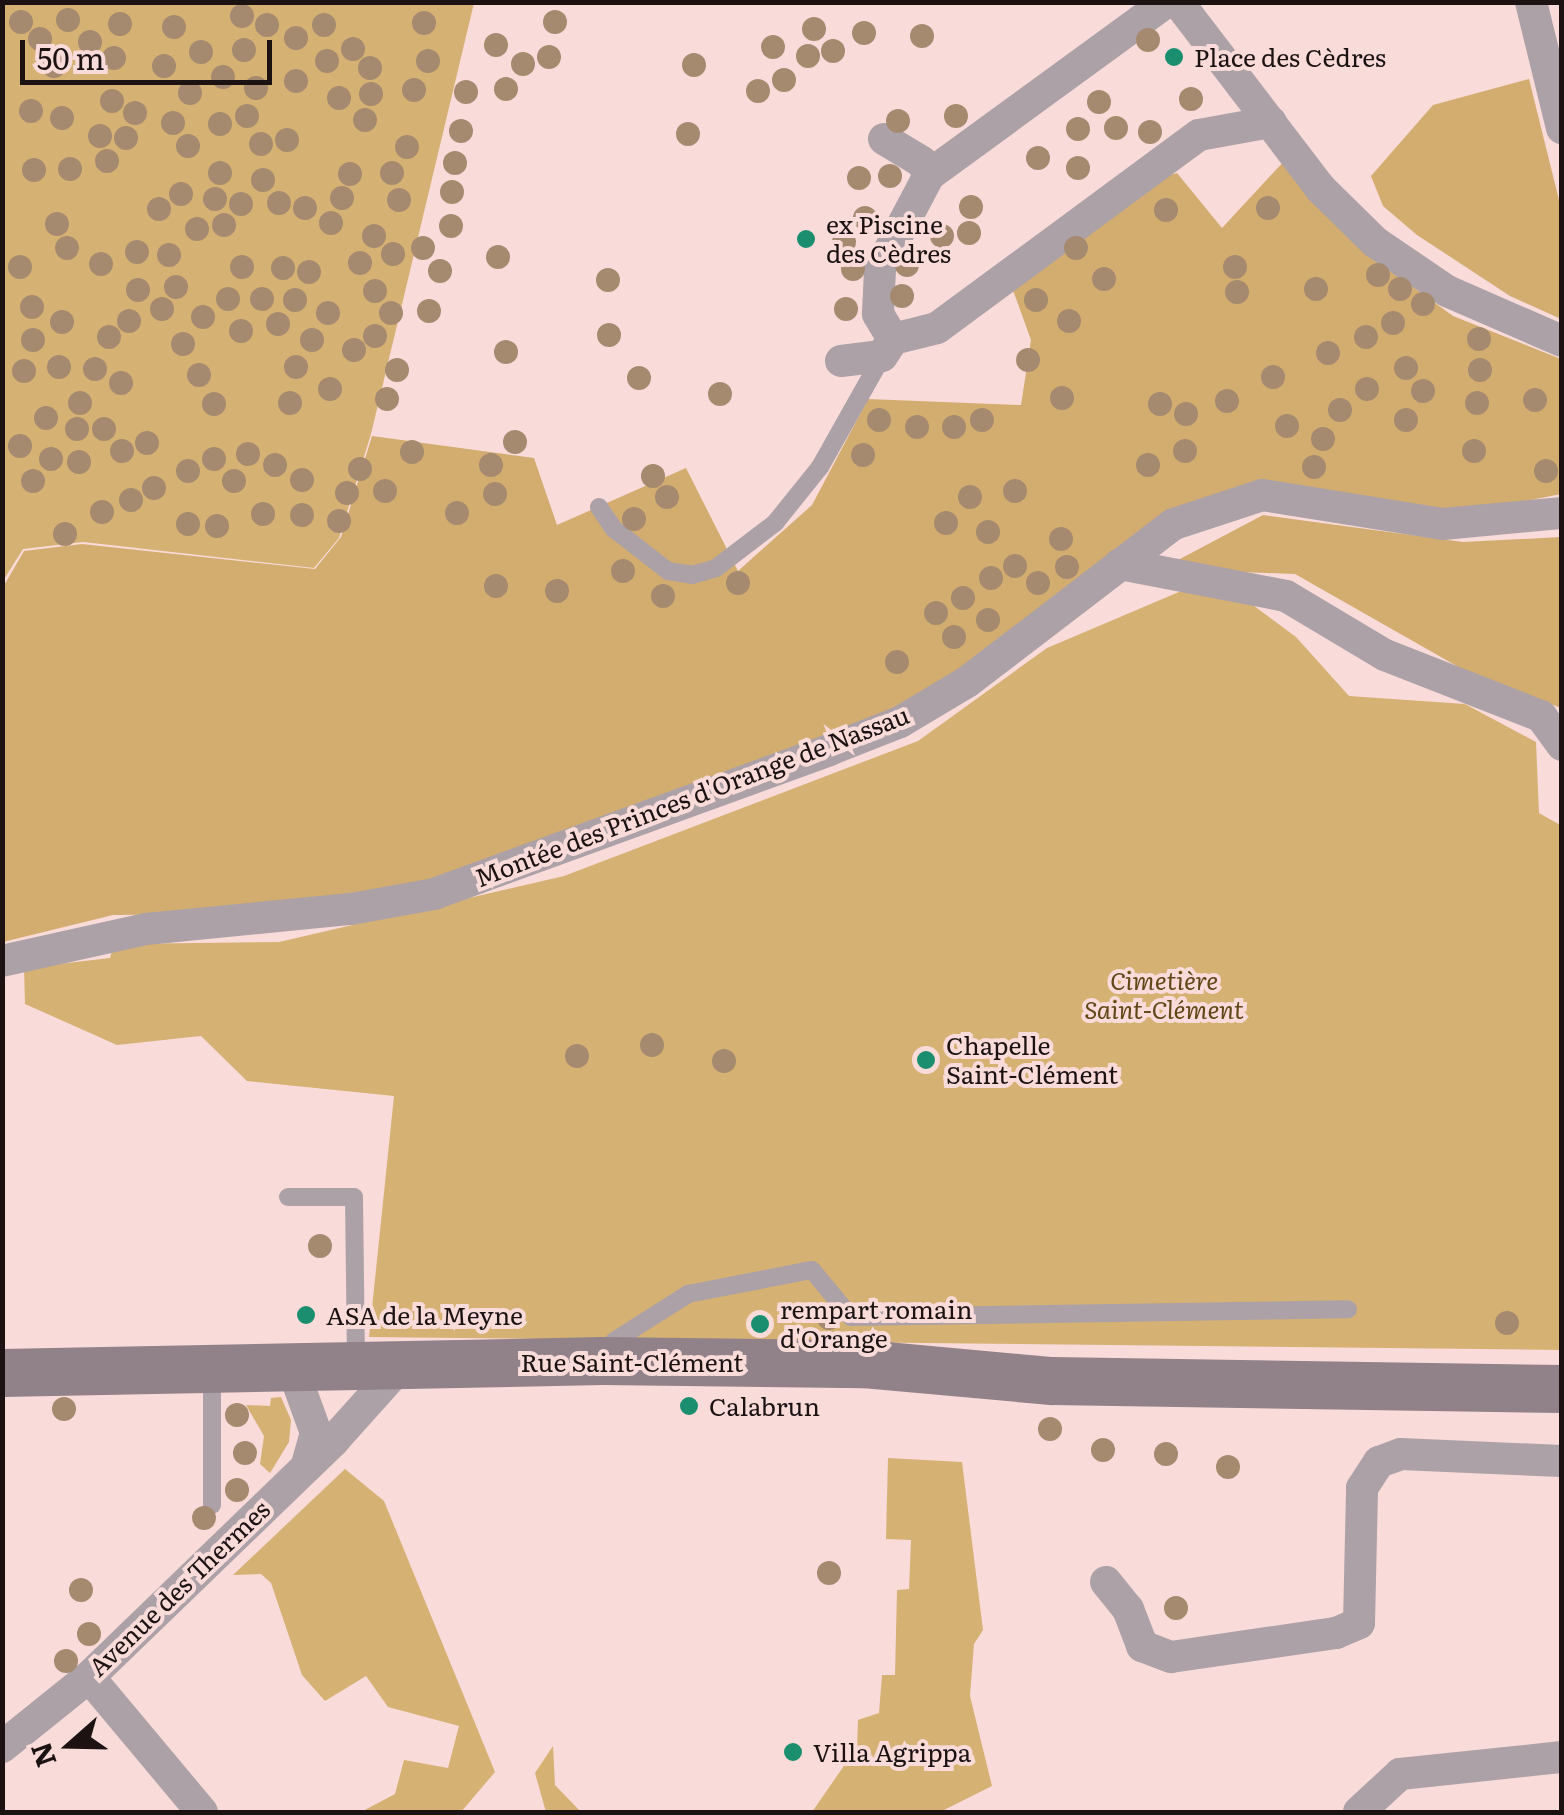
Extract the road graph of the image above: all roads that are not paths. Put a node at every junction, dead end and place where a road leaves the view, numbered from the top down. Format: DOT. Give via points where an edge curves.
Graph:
graph roads {
  1 [pos="1166,2"];
  2 [pos="1178,2"];
  3 [pos="1531,2"];
  4 [pos="1271,122"];
  5 [pos="1562,128"];
  6 [pos="884,139"];
  7 [pos="930,175"];
  8 [pos="1562,342"];
  9 [pos="888,348"];
  10 [pos="841,361"];
  11 [pos="599,507"];
  12 [pos="1562,514"];
  13 [pos="1120,564"];
  14 [pos="1562,744"];
  15 [pos="2,961"];
  16 [pos="288,1197"];
  17 [pos="1348,1309"];
  18 [pos="614,1341"];
  19 [pos="356,1362"];
  20 [pos="403,1363"];
  21 [pos="292,1367"];
  22 [pos="2,1372"];
  23 [pos="212,1372"];
  24 [pos="1562,1388"];
  25 [pos="1562,1461"];
  26 [pos="307,1464"];
  27 [pos="212,1505"];
  28 [pos="1106,1582"];
  29 [pos="89,1677"];
  30 [pos="2,1746"];
  31 [pos="1562,1757"];
  32 [pos="202,1812"];
  33 [pos="1359,1812"];
  1 -- 7 [label="street"];
  2 -- 4 [label="street"];
  3 -- 5 [label="street"];
  4 -- 8 [label="street" via="1320,188 1374,242 1447,292"];
  4 -- 9 [label="street" via="1199,135 937,328"];
  6 -- 7 [label="street" via="922,162"];
  7 -- 9 [label="street" via="880,268 878,314"];
  9 -- 10 [label="street"];
  9 -- 11 [label="lane" via="798,495 775,524 716,568 692,575 668,571 614,529"];
  12 -- 13 [label="street, Montée des Princes d'Orange de Nassau" via="1443,524 1262,495 1174,524"];
  13 -- 14 [label="street" via="1286,596 1385,655 1541,716"];
  13 -- 15 [label="street, Montée des Princes d'Orange de Nassau" via="967,682 900,722 434,894 146,929"];
  16 -- 19 [label="lane" via="354,1197"];
  17 -- 18 [label="lane" via="850,1318 812,1270 688,1294"];
  19 -- 20 [label="main road, Rue Saint-Clément"];
  19 -- 21 [label="main road, Rue Saint-Clément"];
  20 -- 24 [label="main road, Rue Saint-Clément" via="864,1364 1052,1382"];
  20 -- 26 [label="street, Avenue des Thermes"];
  21 -- 23 [label="main road, Rue Saint-Clément"];
  21 -- 26 [label="street" via="316,1434"];
  22 -- 23 [label="main road, Rue Saint-Clément"];
  23 -- 27 [label="lane"];
  25 -- 28 [label="street" via="1401,1454 1379,1462 1362,1488 1359,1623 1336,1633 1171,1657 1142,1646 1128,1609"];
  26 -- 29 [label="street, Avenue des Thermes"];
  29 -- 30 [label="street, Avenue des Thermes"];
  29 -- 32 [label="street"];
  31 -- 33 [label="street" via="1400,1774"];
}
